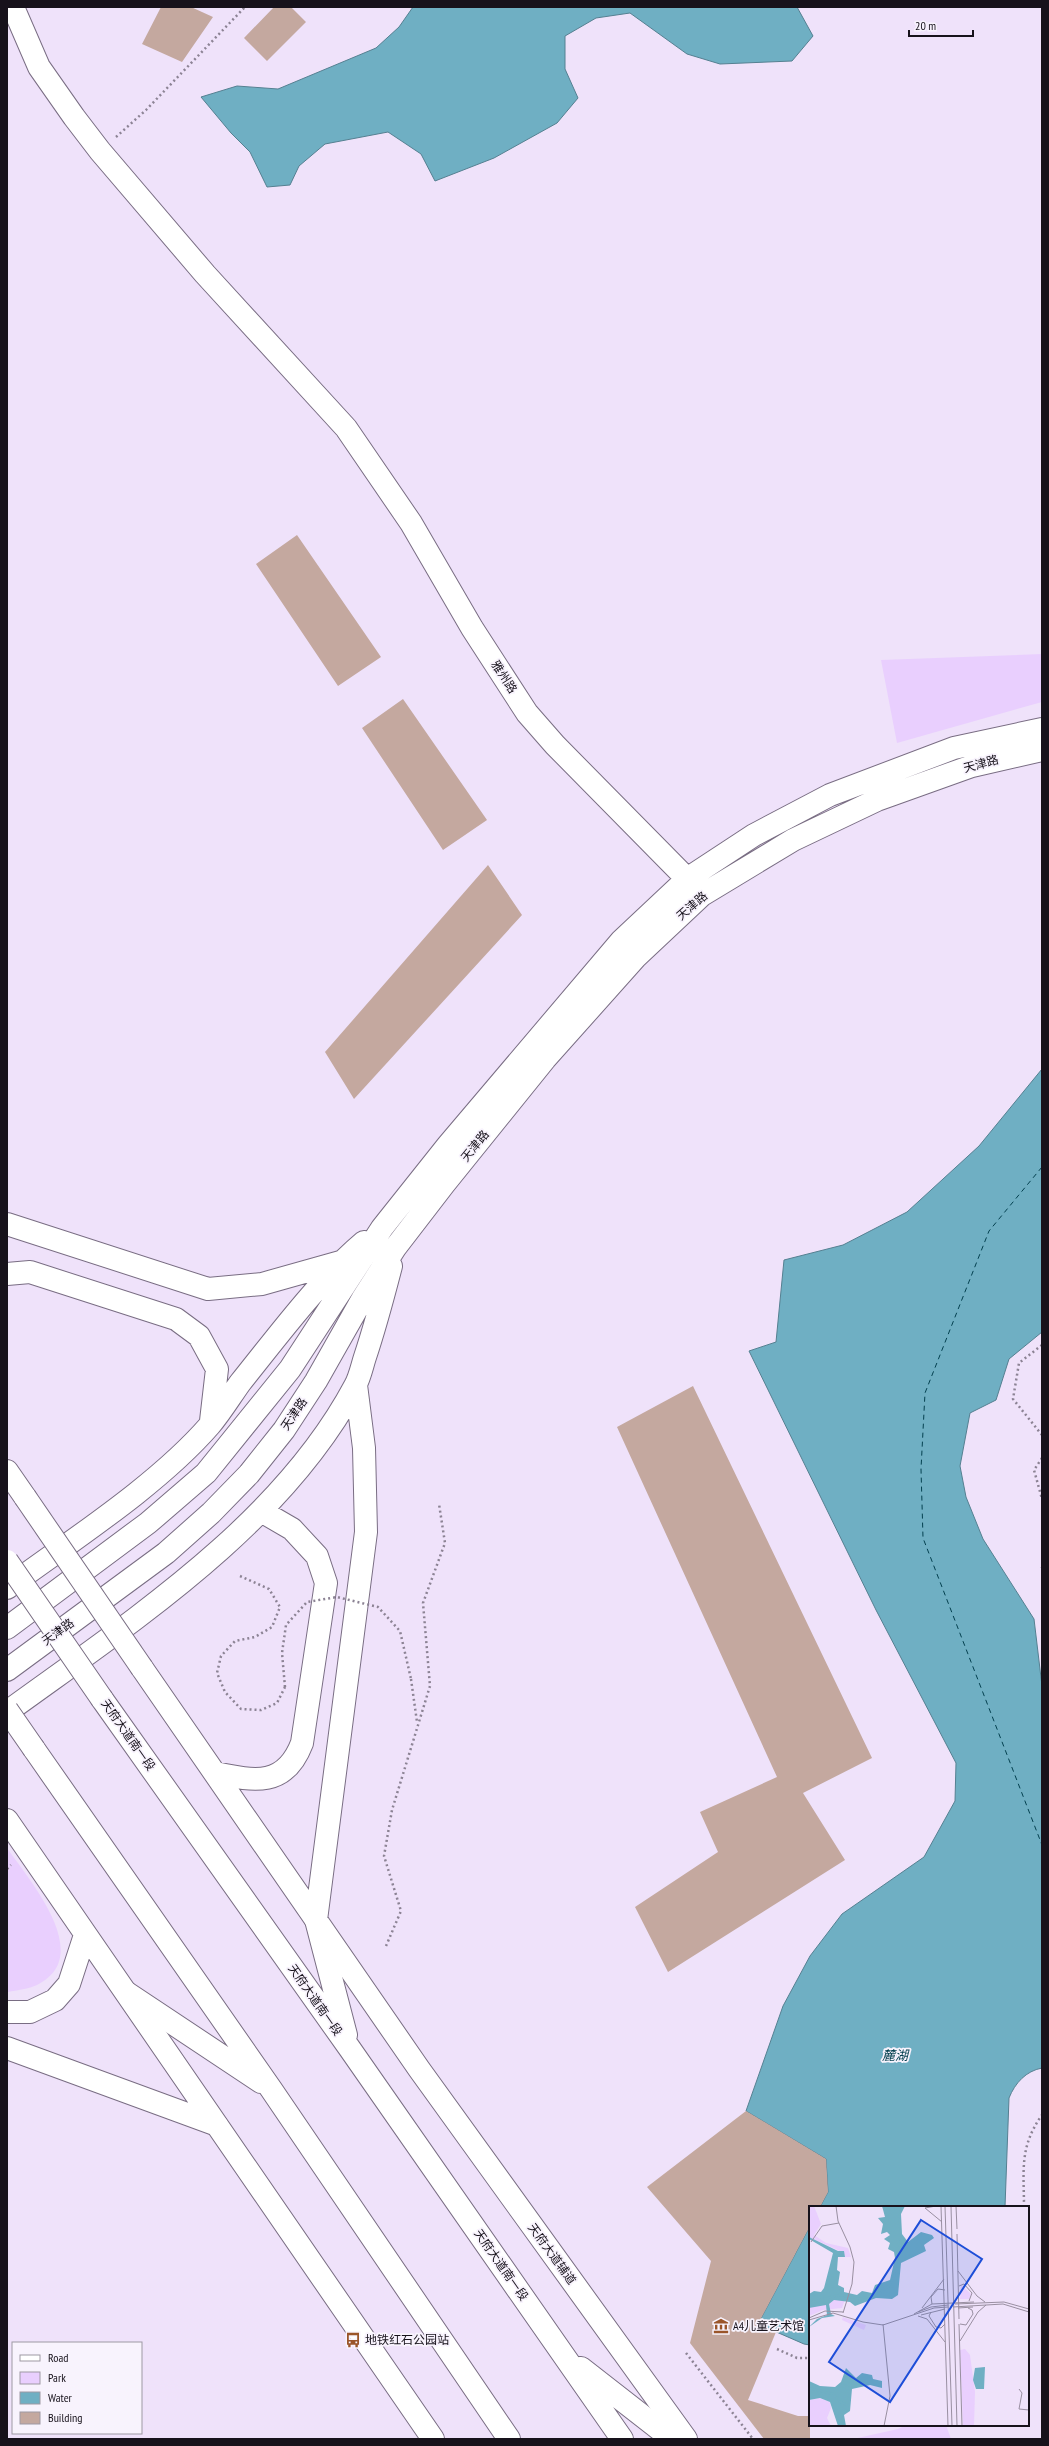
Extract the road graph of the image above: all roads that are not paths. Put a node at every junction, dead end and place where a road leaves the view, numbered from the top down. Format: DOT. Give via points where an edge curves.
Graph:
graph roads {
  1 [pos="13,7"];
  2 [pos="1042,730"];
  3 [pos="1042,750"];
  4 [pos="687,879"];
  5 [pos="702,895"];
  6 [pos="7,1224"];
  7 [pos="382,1228"];
  8 [pos="395,1248"];
  9 [pos="340,1262"];
  10 [pos="7,1274"];
  11 [pos="356,1385"];
  12 [pos="210,1425"];
  13 [pos="7,1471"];
  14 [pos="261,1511"];
  15 [pos="7,1561"];
  16 [pos="7,1588"];
  17 [pos="7,1628"];
  18 [pos="7,1670"];
  19 [pos="7,1711"];
  20 [pos="215,1774"];
  21 [pos="7,1820"];
  22 [pos="316,1920"];
  23 [pos="85,1935"];
  24 [pos="127,1993"];
  25 [pos="7,2012"];
  26 [pos="7,2048"];
  27 [pos="350,2049"];
  28 [pos="271,2089"];
  29 [pos="217,2125"];
  30 [pos="565,2356"];
  31 [pos="488,2410"];
  32 [pos="433,2439"];
  33 [pos="498,2439"];
  34 [pos="509,2439"];
  35 [pos="622,2439"];
  36 [pos="672,2439"];
  37 [pos="686,2439"];
  1 -- 4 [label="main road, 雅州路" via="39,67 100,151 205,274 346,428 411,523 472,628 527,713"];
  2 -- 4 [label="main road, 天津路" via="954,748 830,795 754,835"];
  3 -- 5 [label="main road, 天津路" via="972,766 878,800 793,840"];
  4 -- 5 [label="main road, 雅州路"];
  4 -- 7 [label="main road, 天津路" via="621,941 522,1056"];
  5 -- 8 [label="main road, 天津路" via="636,957 560,1042"];
  6 -- 9 [label="main road" via="208,1289 262,1284"];
  7 -- 9 [label="main road"];
  7 -- 17 [label="main road, 天津路" via="290,1369 206,1473 148,1523"];
  8 -- 11 [label="main road" via="374,1332"];
  8 -- 18 [label="main road, 天津路" via="316,1381 284,1430 249,1474 211,1513 166,1553"];
  9 -- 12 [label="main road" via="240,1384"];
  10 -- 12 [label="main road" via="30,1272 176,1319 199,1336 217,1369"];
  11 -- 14 [label="main road" via="317,1445"];
  11 -- 22 [label="main road" via="364,1448 366,1532"];
  12 -- 16 [label="main road" via="177,1458 134,1494"];
  13 -- 20 [label="main road, 天府大道辅道, bridge"];
  14 -- 19 [label="main road" via="156,1604"];
  14 -- 20 [label="main road" via="292,1529 317,1556 326,1583 302,1743 296,1760 281,1773 252,1781"];
  15 -- 27 [label="main road, 天府大道南一段, bridge"];
  19 -- 28 [label="main road, bridge"];
  20 -- 22 [label="main road, 天府大道辅道"];
  21 -- 23 [label="main road"];
  22 -- 27 [label="main road"];
  22 -- 37 [label="main road, 天府大道辅道" via="419,2070"];
  23 -- 24 [label="main road"];
  23 -- 25 [label="main road" via="69,1984 55,2000 30,2012"];
  24 -- 28 [label="main road"];
  24 -- 29 [label="main road"];
  26 -- 29 [label="main road"];
  27 -- 30 [label="main road, 天府大道南一段"];
  28 -- 31 [label="main road"];
  29 -- 32 [label="main road"];
  30 -- 35 [label="main road, 天府大道南一段"];
  30 -- 36 [label="main road"];
  31 -- 33 [label="main road"];
  31 -- 34 [label="main road"];
}
